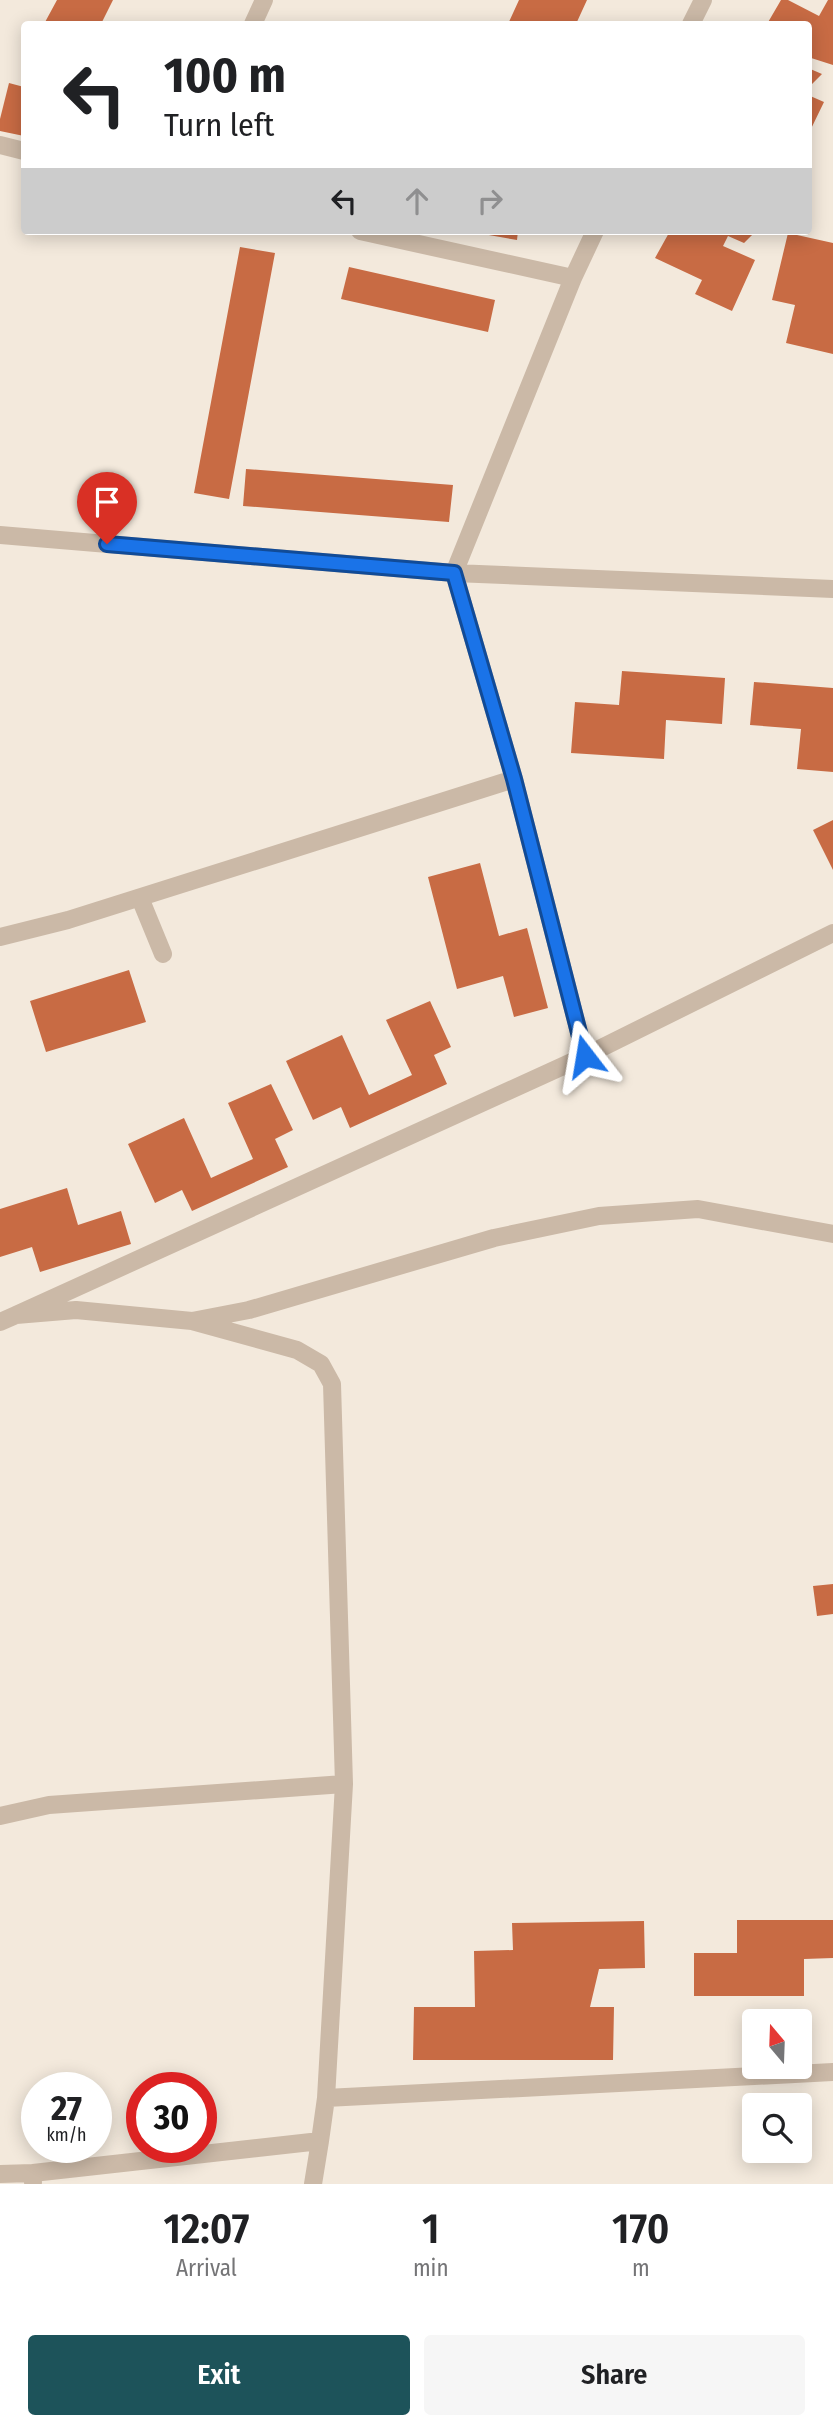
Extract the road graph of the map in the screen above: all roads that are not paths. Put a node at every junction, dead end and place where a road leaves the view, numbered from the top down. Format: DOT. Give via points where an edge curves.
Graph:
graph roads {
  1 [pos="264,0"];
  2 [pos="702,0"];
  3 [pos="254,21"];
  4 [pos="692,21"];
  5 [pos="0,145"];
  6 [pos="21,150"];
  7 [pos="378,235"];
  8 [pos="593,235"];
  9 [pos="573,278"];
  10 [pos="0,535"];
  11 [pos="454,573"];
  12 [pos="833,589"];
  13 [pos="514,779"];
  14 [pos="140,898"];
  15 [pos="833,933"];
  16 [pos="0,937"];
  17 [pos="163,954"];
  18 [pos="585,1056"];
  19 [pos="833,1234"];
  20 [pos="8,1319"];
  21 [pos="192,1321"];
  22 [pos="344,1784"];
  23 [pos="0,1816"];
  24 [pos="833,2073"];
  25 [pos="326,2098"];
  26 [pos="320,2141"];
  27 [pos="0,2174"];
  28 [pos="33,2179"];
  29 [pos="313,2184"];
  1 -- 3 [label="street"];
  2 -- 4 [label="street"];
  5 -- 6 [label="street"];
  7 -- 9 [label="street"];
  8 -- 9 [label="street"];
  9 -- 11 [label="street"];
  10 -- 11 [label="street"];
  11 -- 12 [label="street"];
  11 -- 13 [label="street"];
  13 -- 14 [label="street"];
  13 -- 18 [label="street"];
  14 -- 16 [label="street"];
  14 -- 17 [label="street"];
  15 -- 18 [label="street"];
  18 -- 20 [label="street"];
  19 -- 21 [label="street" via="698,1209 599,1216 494,1238 249,1310"];
  20 -- 21 [label="street" via="76,1310"];
  21 -- 22 [label="street" via="297,1350 321,1364 332,1384"];
  22 -- 23 [label="street" via="49,1805"];
  22 -- 25 [label="street"];
  24 -- 25 [label="street"];
  25 -- 26 [label="street"];
  26 -- 28 [label="street"];
  26 -- 29 [label="street"];
  27 -- 28 [label="street"];
}
